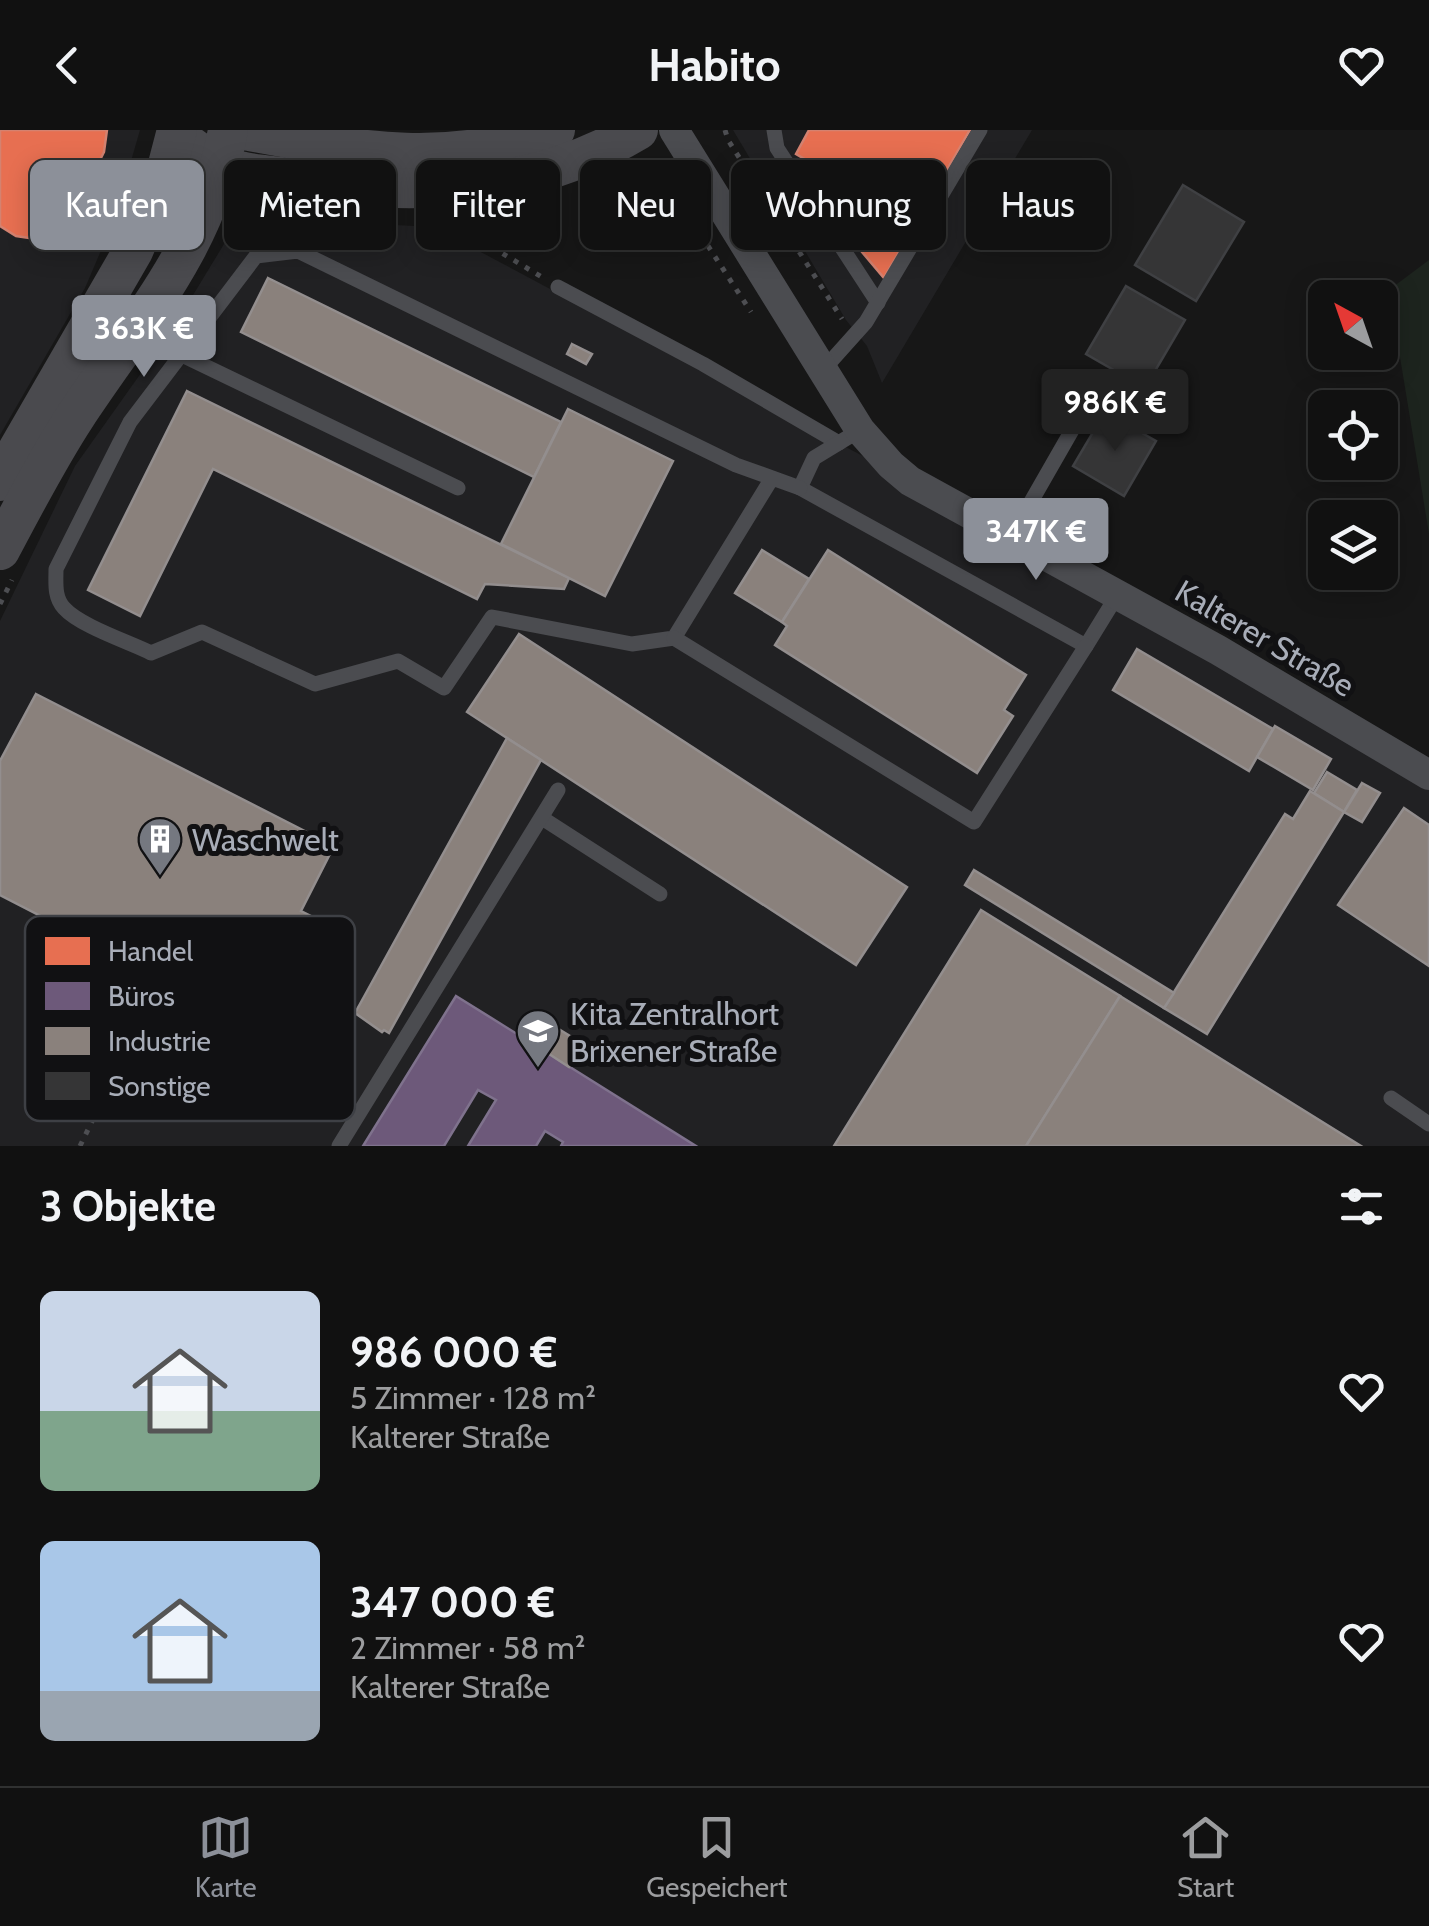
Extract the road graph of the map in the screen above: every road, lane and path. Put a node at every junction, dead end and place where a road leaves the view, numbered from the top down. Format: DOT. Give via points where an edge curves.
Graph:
graph roads {
  1 [pos="244,130"];
  2 [pos="556,130"];
  3 [pos="674,130"];
  4 [pos="725,130"];
  5 [pos="774,130"];
  6 [pos="980,130"];
  7 [pos="203,138"];
  8 [pos="634,146"];
  9 [pos="497,250"];
  10 [pos="116,280"];
  11 [pos="558,287"];
  12 [pos="155,302"];
  13 [pos="878,303"];
  14 [pos="751,312"];
  15 [pos="845,324"];
  16 [pos="182,355"];
  17 [pos="823,370"];
  18 [pos="1091,396"];
  19 [pos="849,436"];
  20 [pos="36,448"];
  21 [pos="772,478"];
  22 [pos="0,481"];
  23 [pos="458,488"];
  24 [pos="800,488"];
  25 [pos="1012,536"];
  26 [pos="0,550"];
  27 [pos="1118,594"];
  28 [pos="674,638"];
  29 [pos="1086,646"];
  30 [pos="1429,775"];
  31 [pos="558,790"];
  32 [pos="542,818"];
  33 [pos="660,894"];
  34 [pos="1392,1098"];
  35 [pos="355,1120"];
  36 [pos="92,1121"];
  37 [pos="354,1121"];
  38 [pos="1429,1124"];
  39 [pos="80,1146"];
  40 [pos="339,1146"];
  1 -- 2 [label="main road" via="342,149 418,154 486,148"];
  3 -- 17 [label="street, Kalterer Straße"];
  4 -- 15 [label="path"];
  5 -- 13 [label="lane" via="777,148"];
  6 -- 13 [label="lane"];
  7 -- 8 [label="main road" via="357,188 445,190"];
  7 -- 10 [label="main road" via="164,180"];
  7 -- 12 [label="main road" via="209,204"];
  8 -- 14 [label="path" via="644,166 669,186"];
  9 -- 11 [label="path"];
  10 -- 12 [label="main road"];
  10 -- 20 [label="main road"];
  11 -- 19 [label="lane"];
  12 -- 20 [label="main road"];
  13 -- 17 [label="lane"];
  16 -- 21 [label="lane" via="256,256 298,251"];
  16 -- 23 [label="lane"];
  16 -- 28 [label="lane" via="130,422 56,569 56,592 79,618 152,653 202,632 316,684 398,661 444,688 492,617 632,644"];
  17 -- 19 [label="street, Kalterer Straße"];
  18 -- 25 [label="lane"];
  19 -- 24 [label="lane" via="814,458"];
  19 -- 25 [label="street, Kalterer Straße" via="910,481"];
  20 -- 22 [label="main road"];
  20 -- 26 [label="main road"];
  21 -- 24 [label="lane"];
  21 -- 28 [label="lane"];
  24 -- 29 [label="lane"];
  25 -- 27 [label="street, Kalterer Straße"];
  27 -- 29 [label="lane"];
  27 -- 30 [label="street, Kalterer Straße"];
  28 -- 29 [label="lane" via="974,822"];
  31 -- 32 [label="lane"];
  32 -- 33 [label="lane"];
  32 -- 35 [label="lane"];
  34 -- 38 [label="lane"];
  36 -- 39 [label="path"];
  37 -- 40 [label="lane"];
}
